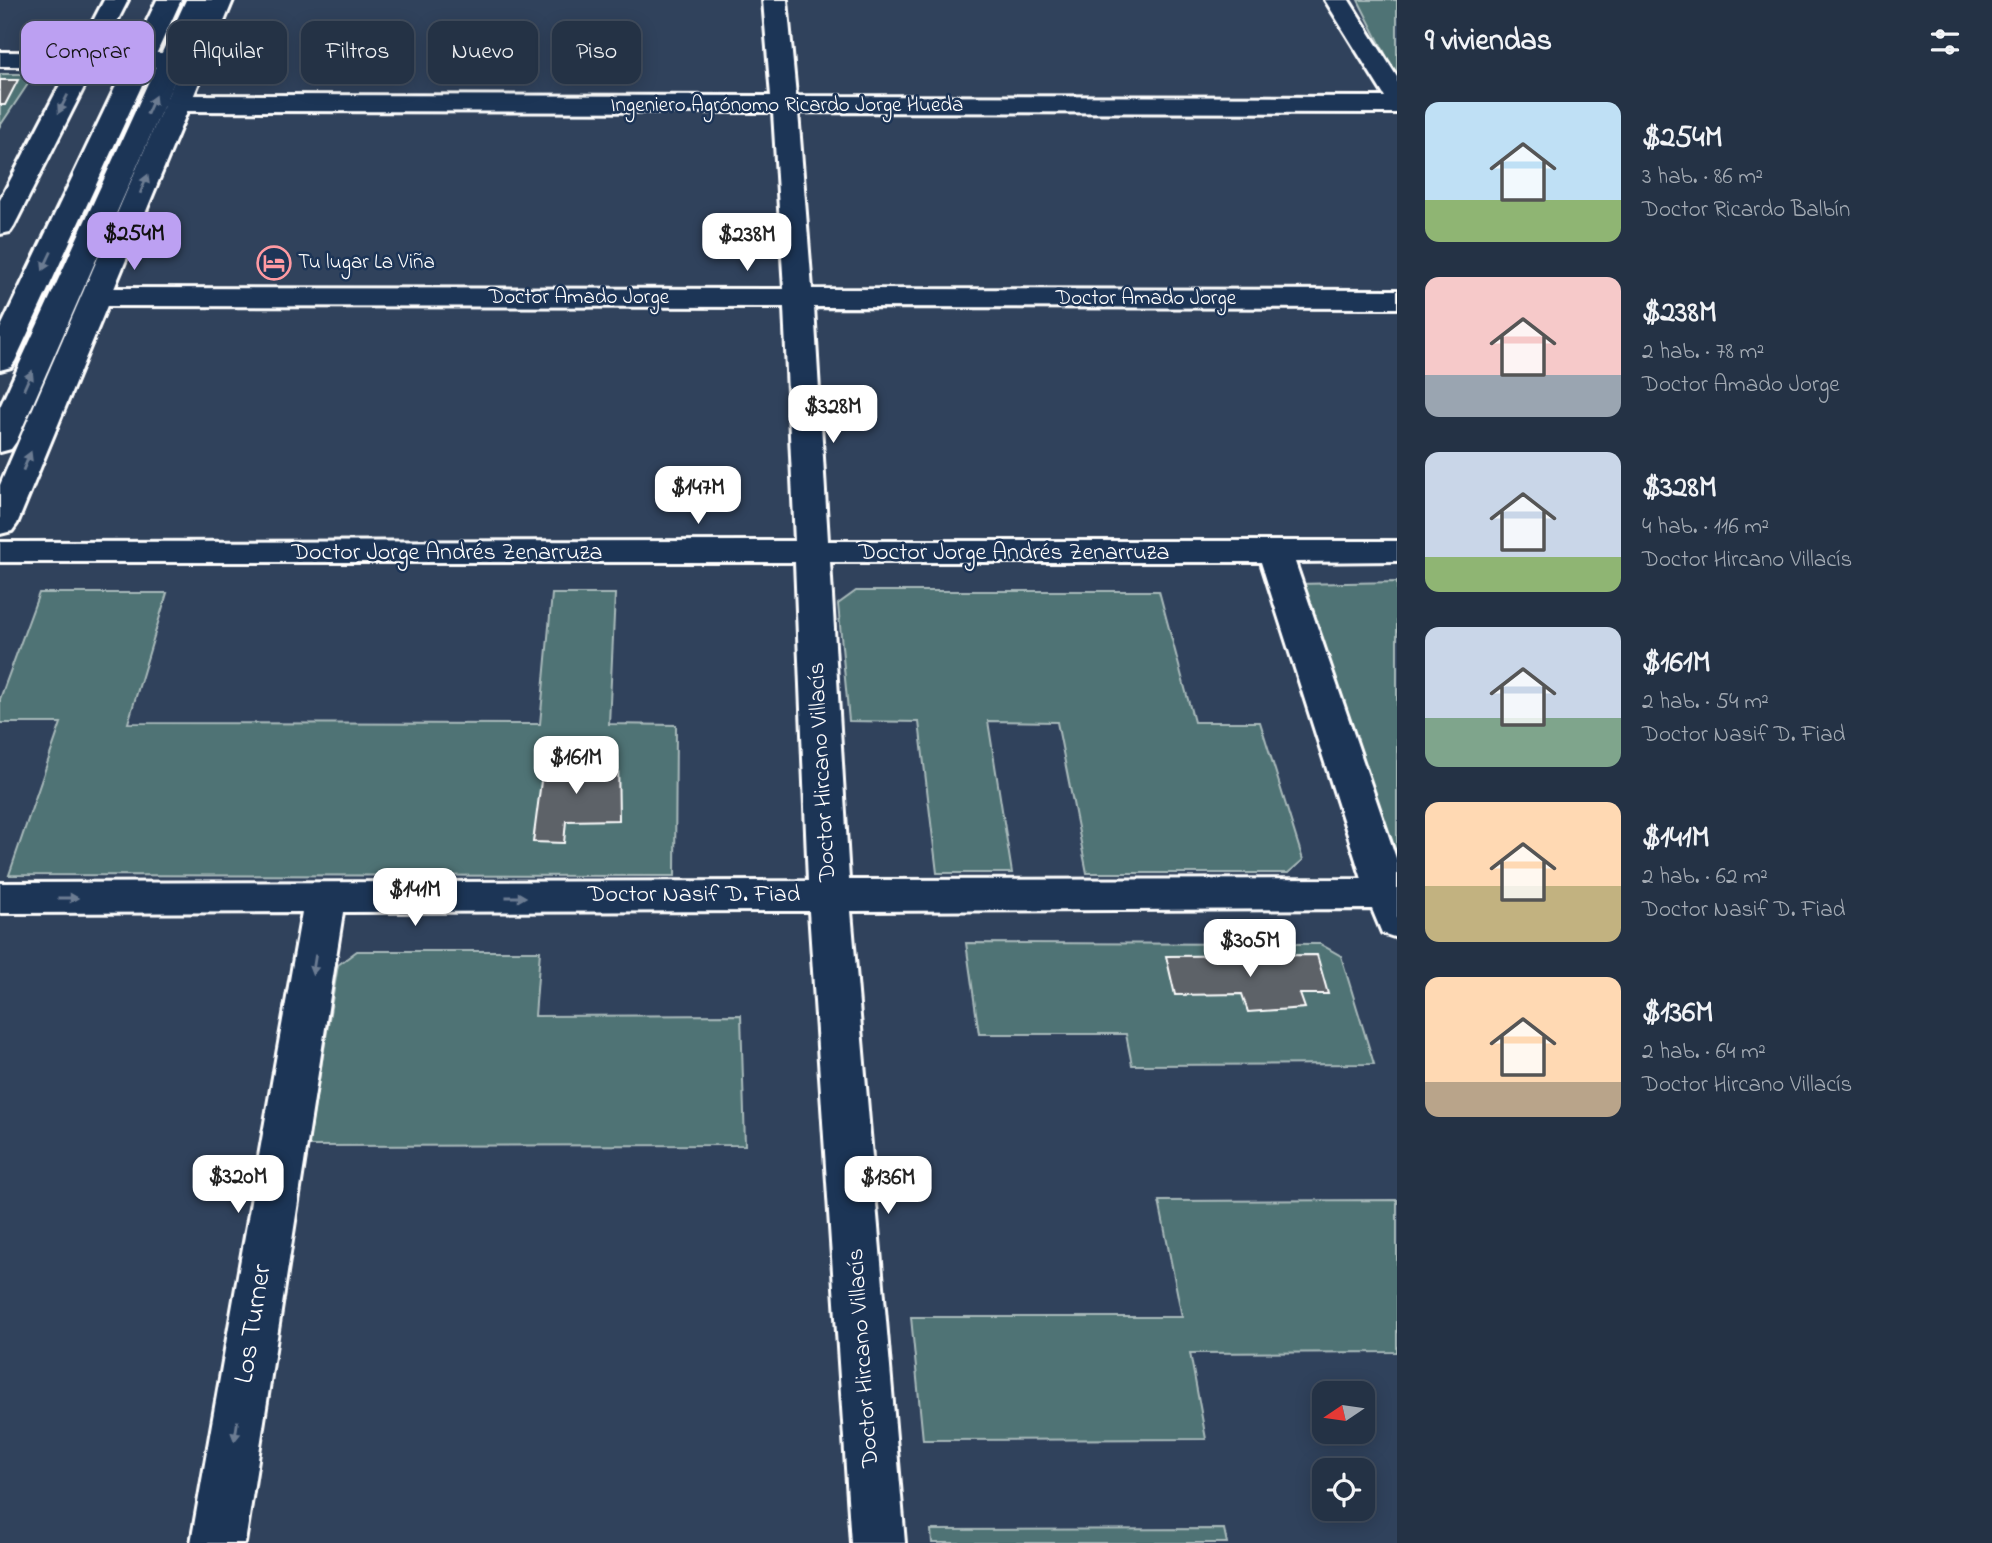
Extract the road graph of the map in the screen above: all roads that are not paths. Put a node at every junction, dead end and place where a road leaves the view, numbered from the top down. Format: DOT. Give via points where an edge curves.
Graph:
graph roads {
  1 [pos="116,0"];
  2 [pos="169,0"];
  3 [pos="198,0"];
  4 [pos="221,0"];
  5 [pos="775,0"];
  6 [pos="1337,0"];
  7 [pos="106,21"];
  8 [pos="189,21"];
  9 [pos="154,32"];
  10 [pos="0,59"];
  11 [pos="21,59"];
  12 [pos="168,67"];
  13 [pos="74,84"];
  14 [pos="130,84"];
  15 [pos="1397,97"];
  16 [pos="176,103"];
  17 [pos="1397,105"];
  18 [pos="786,106"];
  19 [pos="0,226"];
  20 [pos="97,297"];
  21 [pos="796,298"];
  22 [pos="1397,299"];
  23 [pos="0,360"];
  24 [pos="0,442"];
  25 [pos="0,524"];
  26 [pos="1397,551"];
  27 [pos="0,552"];
  28 [pos="813,553"];
  29 [pos="1275,553"];
  30 [pos="829,894"];
  31 [pos="0,898"];
  32 [pos="325,898"];
  33 [pos="1392,908"];
  34 [pos="218,1543"];
  35 [pos="878,1543"];
  1 -- 7 [label="street"];
  2 -- 9 [label="street"];
  3 -- 8 [label="street"];
  4 -- 16 [label="street"];
  5 -- 18 [label="street, Doctor Hircano Villacís"];
  6 -- 15 [label="street"];
  10 -- 11 [label="street"];
  24 -- 12 [label="street, one-way"];
  13 -- 19 [label="street, one-way"];
  14 -- 23 [label="street, one-way"];
  16 -- 18 [label="street, Ingeniero Agrónomo Ricardo Jorge Hueda"];
  20 -- 16 [label="street, one-way"];
  17 -- 18 [label="street, Ingeniero Agrónomo Ricardo Jorge Hueda"];
  18 -- 21 [label="street, Doctor Hircano Villacís"];
  20 -- 21 [label="street, Doctor Amado Jorge"];
  25 -- 20 [label="street, one-way"];
  21 -- 22 [label="street, Doctor Amado Jorge"];
  21 -- 28 [label="street, Doctor Hircano Villacís"];
  26 -- 29 [label="street, Doctor Jorge Andrés Zenarruza"];
  27 -- 28 [label="street, Doctor Jorge Andrés Zenarruza"];
  28 -- 29 [label="street, Doctor Jorge Andrés Zenarruza"];
  28 -- 30 [label="street, Doctor Hircano Villacís"];
  29 -- 33 [label="street"];
  32 -- 30 [label="street, Doctor Nasif D. Fiad, one-way"];
  30 -- 33 [label="street, Doctor Nasif D. Fiad"];
  30 -- 35 [label="street, Doctor Hircano Villacís"];
  31 -- 32 [label="street, Doctor Nasif D. Fiad, one-way"];
  32 -- 34 [label="street, Los Turner, one-way"];
}
